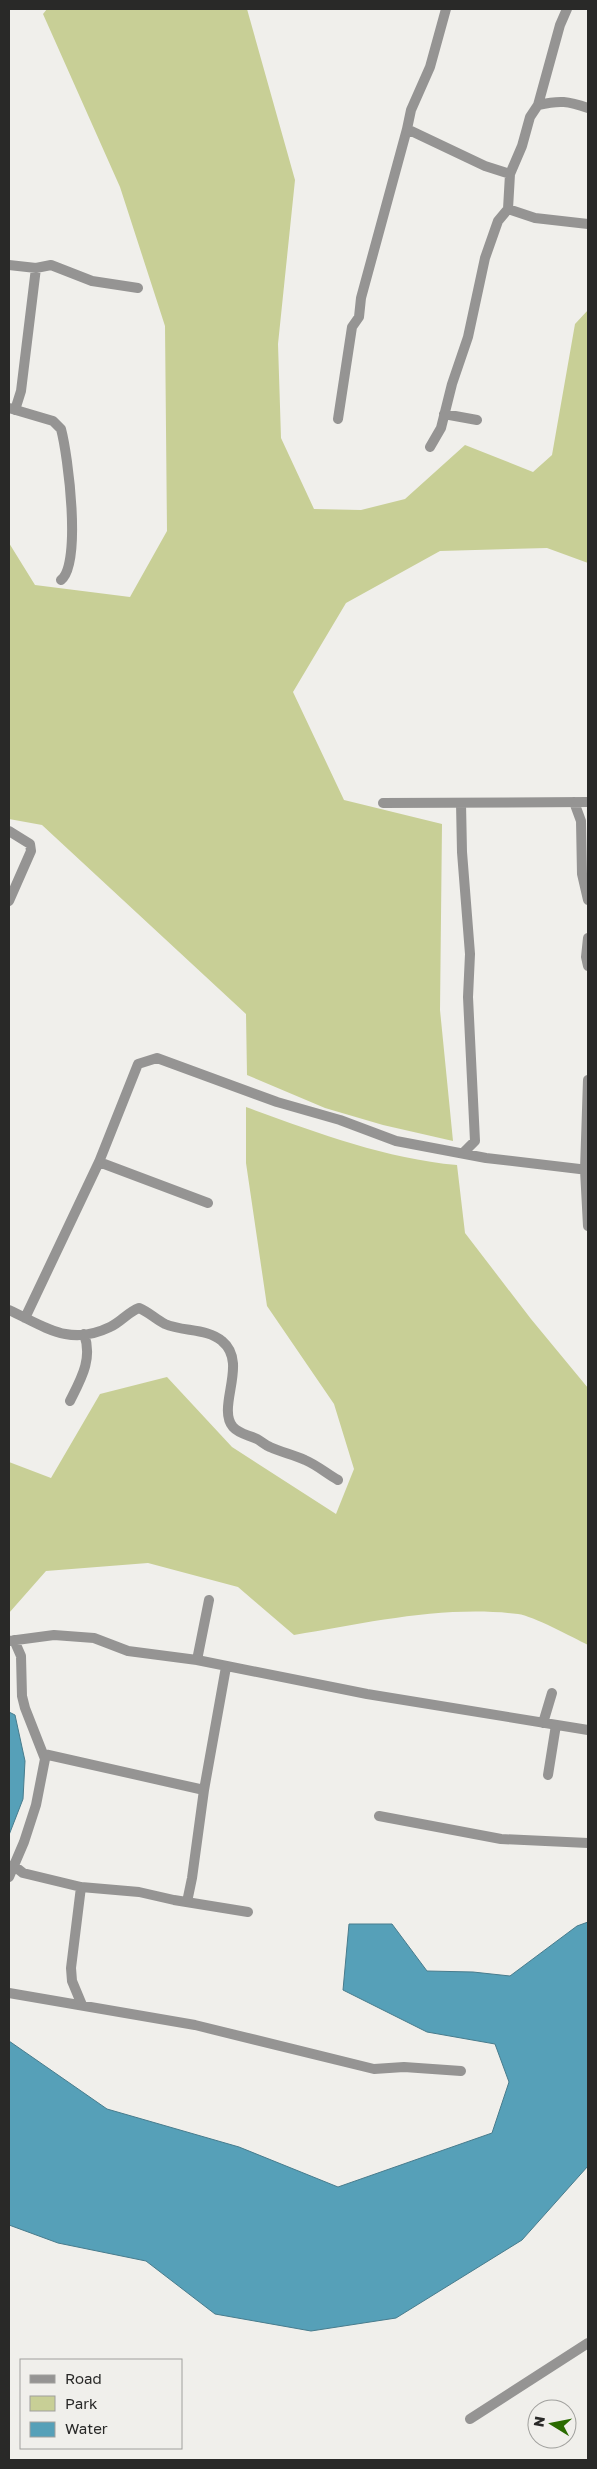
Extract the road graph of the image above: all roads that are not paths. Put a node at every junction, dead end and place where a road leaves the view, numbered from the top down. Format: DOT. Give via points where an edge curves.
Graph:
graph roads {
  1 [pos="446,9"];
  2 [pos="567,9"];
  3 [pos="538,105"];
  4 [pos="588,108"];
  5 [pos="407,129"];
  6 [pos="510,174"];
  7 [pos="508,209"];
  8 [pos="588,224"];
  9 [pos="9,265"];
  10 [pos="36,268"];
  11 [pos="138,288"];
  12 [pos="12,409"];
  13 [pos="444,414"];
  14 [pos="338,419"];
  15 [pos="478,420"];
  16 [pos="430,447"];
  17 [pos="61,580"];
  18 [pos="574,802"];
  19 [pos="588,802"];
  20 [pos="383,803"];
  21 [pos="461,803"];
  22 [pos="9,831"];
  23 [pos="588,900"];
  24 [pos="9,901"];
  25 [pos="588,938"];
  26 [pos="588,966"];
  27 [pos="588,1080"];
  28 [pos="463,1153"];
  29 [pos="99,1162"];
  30 [pos="586,1170"];
  31 [pos="208,1203"];
  32 [pos="588,1226"];
  33 [pos="9,1310"];
  34 [pos="25,1318"];
  35 [pos="84,1334"];
  36 [pos="70,1401"];
  37 [pos="338,1480"];
  38 [pos="209,1600"];
  39 [pos="12,1641"];
  40 [pos="197,1660"];
  41 [pos="226,1667"];
  42 [pos="552,1693"];
  43 [pos="543,1723"];
  44 [pos="556,1725"];
  45 [pos="588,1730"];
  46 [pos="44,1754"];
  47 [pos="548,1775"];
  48 [pos="204,1790"];
  49 [pos="379,1816"];
  50 [pos="588,1843"];
  51 [pos="13,1865"];
  52 [pos="9,1877"];
  53 [pos="81,1887"];
  54 [pos="186,1902"];
  55 [pos="248,1912"];
  56 [pos="9,1993"];
  57 [pos="82,2005"];
  58 [pos="461,2071"];
  59 [pos="588,2343"];
  60 [pos="470,2419"];
  1 -- 5 [label="street" via="430,67 411,110"];
  2 -- 3 [label="street"];
  3 -- 4 [label="street" via="565,100"];
  3 -- 6 [label="street" via="530,118"];
  5 -- 6 [label="street" via="476,162"];
  5 -- 14 [label="street" via="361,298 359,317 352,327"];
  6 -- 7 [label="street"];
  7 -- 8 [label="street" via="535,218"];
  7 -- 13 [label="street" via="498,220 485,258 474,313"];
  9 -- 10 [label="street"];
  10 -- 11 [label="street" via="51,264 92,280"];
  10 -- 12 [label="street" via="21,391"];
  12 -- 17 [label="street" via="53,422 61,429 64,438 73,514 69,569"];
  13 -- 15 [label="street"];
  13 -- 16 [label="street" via="441,428"];
  18 -- 19 [label="street"];
  18 -- 21 [label="street"];
  18 -- 23 [label="street" via="581,821 582,874"];
  20 -- 21 [label="street"];
  21 -- 28 [label="street" via="470,954 468,998 475,1141"];
  22 -- 24 [label="street" via="30,844 31,851"];
  25 -- 26 [label="street"];
  27 -- 30 [label="street"];
  28 -- 29 [label="street" via="396,1140 277,1102 158,1058 138,1064"];
  28 -- 30 [label="street"];
  29 -- 31 [label="street"];
  29 -- 34 [label="street"];
  30 -- 32 [label="street"];
  33 -- 34 [label="street"];
  34 -- 35 [label="street" via="56,1333"];
  35 -- 36 [label="street" via="87,1362"];
  35 -- 37 [label="street" via="112,1326 139,1308 180,1329 212,1334 224,1342 234,1362 228,1407 232,1426 237,1432 306,1461"];
  38 -- 40 [label="street"];
  39 -- 40 [label="street" via="75,1635 94,1638 128,1652"];
  39 -- 46 [label="street" via="21,1656 25,1708"];
  40 -- 41 [label="street"];
  41 -- 43 [label="street"];
  41 -- 48 [label="street"];
  42 -- 43 [label="street"];
  43 -- 44 [label="street"];
  44 -- 45 [label="street"];
  44 -- 47 [label="street"];
  46 -- 48 [label="street"];
  46 -- 51 [label="street" via="36,1805"];
  48 -- 54 [label="street"];
  49 -- 50 [label="street" via="501,1839"];
  51 -- 52 [label="street"];
  51 -- 53 [label="street" via="23,1873"];
  53 -- 54 [label="street" via="139,1892"];
  53 -- 57 [label="street" via="70,1968"];
  54 -- 55 [label="street"];
  56 -- 57 [label="street"];
  57 -- 58 [label="street" via="195,2025 374,2069"];
  59 -- 60 [label="street"];
}
